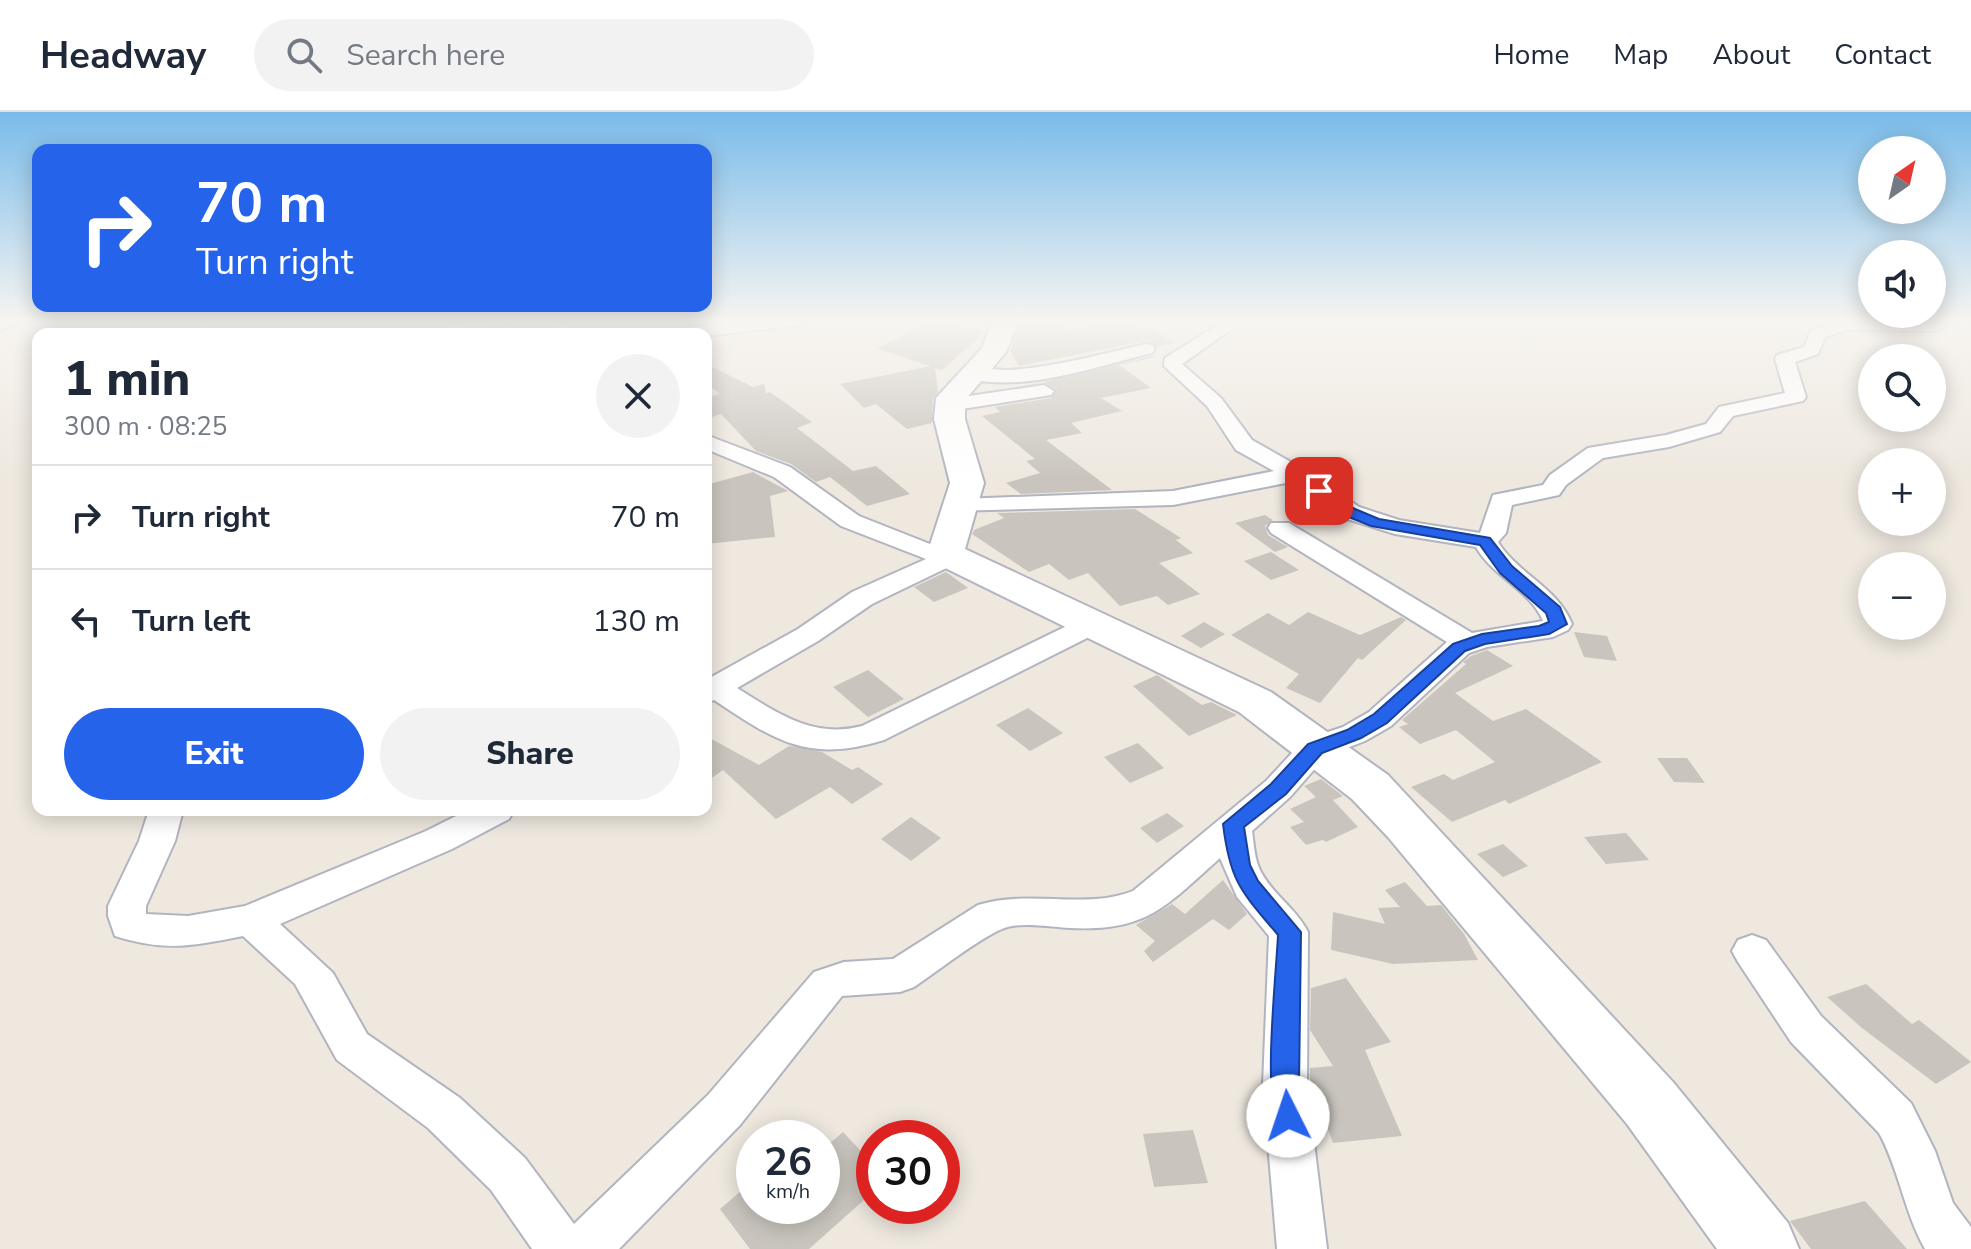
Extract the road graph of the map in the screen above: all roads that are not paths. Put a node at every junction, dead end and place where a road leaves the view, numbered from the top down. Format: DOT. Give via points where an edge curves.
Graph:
graph roads {
  1 [pos="975,373"];
  2 [pos="1024,373"];
  3 [pos="1179,373"];
  4 [pos="1788,373"];
  5 [pos="961,390"];
  6 [pos="1044,391"];
  7 [pos="712,443"];
  8 [pos="1295,474"];
  9 [pos="961,506"];
  10 [pos="1280,528"];
  11 [pos="1485,541"];
  12 [pos="947,555"];
  13 [pos="1091,625"];
  14 [pos="1468,643"];
  15 [pos="712,689"];
  16 [pos="712,691"];
  17 [pos="1315,748"];
  18 [pos="164,816"];
  19 [pos="485,816"];
  20 [pos="1233,824"];
  21 [pos="250,920"];
  22 [pos="1752,951"];
  23 [pos="562,1249"];
  24 [pos="584,1249"];
  25 [pos="1302,1249"];
  26 [pos="1762,1249"];
  27 [pos="1957,1249"];
  1 -- 5 [label="street"];
  2 -- 5 [label="street" via="989,377"];
  3 -- 8 [label="street" via="1214,402 1244,445"];
  4 -- 11 [label="street" via="1796,397 1726,411 1713,428 1681,438 1596,453 1551,490 1501,500 1494,533"];
  5 -- 6 [label="street"];
  5 -- 9 [label="street" via="967,492"];
  7 -- 12 [label="street" via="782,472 850,521"];
  8 -- 9 [label="street" via="1173,498"];
  8 -- 11 [label="street" via="1359,517"];
  9 -- 12 [label="street"];
  10 -- 14 [label="street"];
  11 -- 14 [label="street" via="1506,569 1554,611 1558,624"];
  12 -- 13 [label="street"];
  12 -- 15 [label="street" via="862,598"];
  13 -- 16 [label="street" via="873,733 846,741 814,742"];
  13 -- 17 [label="street" via="1255,702"];
  14 -- 17 [label="street" via="1380,719"];
  17 -- 20 [label="street" via="1278,789"];
  17 -- 26 [label="street" via="1370,787 1406,824 1650,1103"];
  18 -- 21 [label="street" via="131,893 125,915 129,925 155,932 188,931"];
  19 -- 21 [label="street"];
  20 -- 24 [label="street" via="1129,911 1006,912 900,975 828,984 724,1110"];
  20 -- 25 [label="street" via="1239,865 1250,887 1289,932 1285,1085"];
  21 -- 23 [label="street" via="314,978 352,1047 444,1113 508,1174"];
  22 -- 27 [label="street" via="1808,1035 1894,1116 1917,1160 1934,1223"];
}
